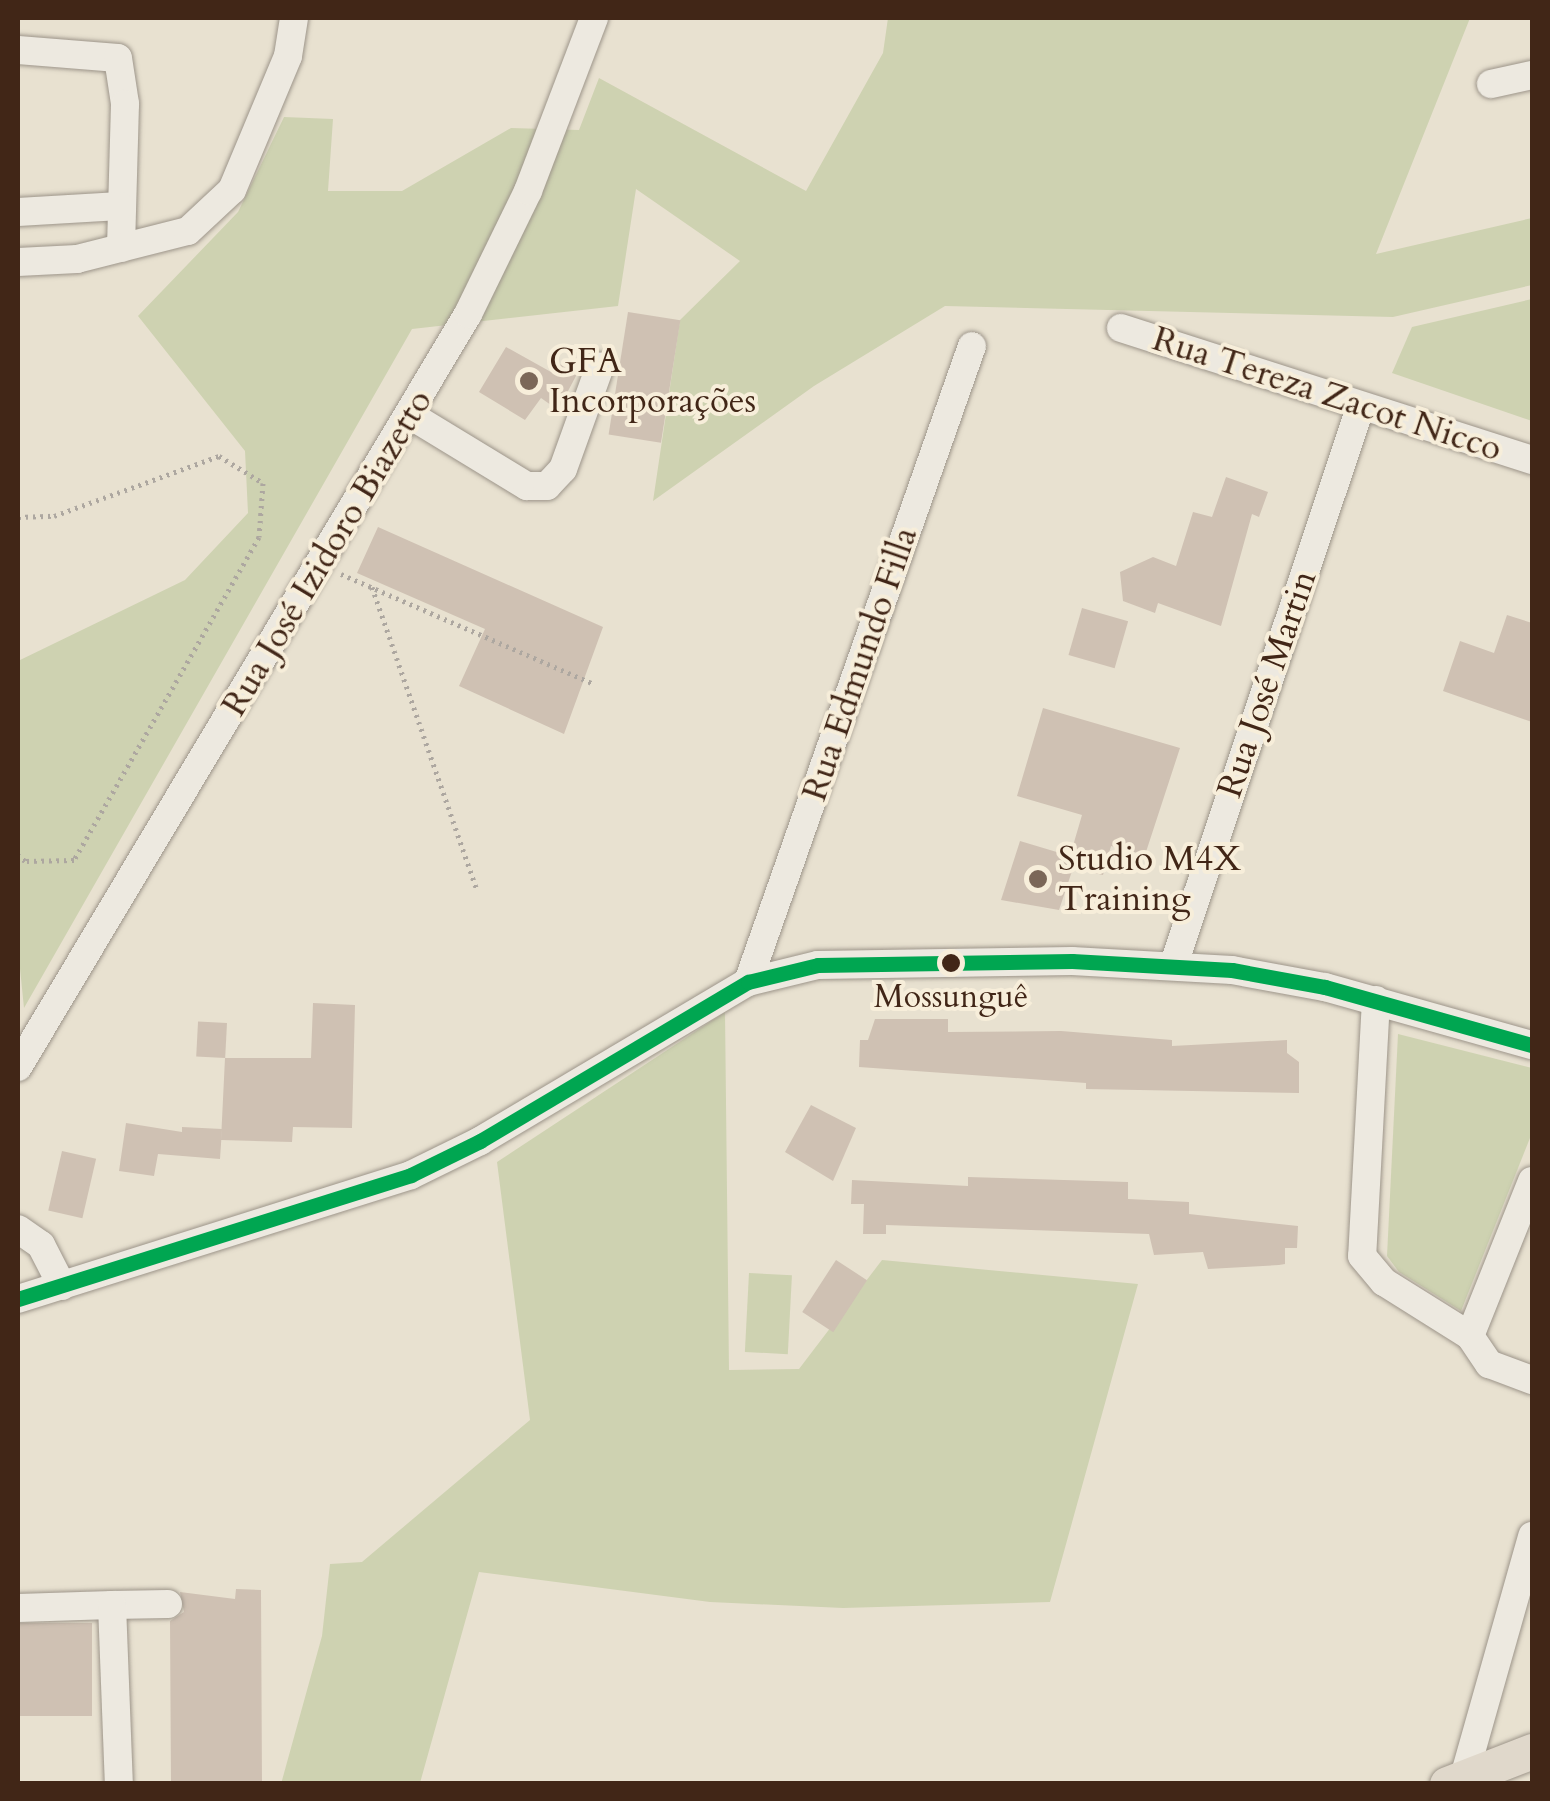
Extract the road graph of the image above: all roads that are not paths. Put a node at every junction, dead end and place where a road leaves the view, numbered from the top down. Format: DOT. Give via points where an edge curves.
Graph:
graph roads {
  1 [pos="294,18"];
  2 [pos="594,18"];
  3 [pos="18,50"];
  4 [pos="1532,75"];
  5 [pos="1491,84"];
  6 [pos="120,206"];
  7 [pos="18,212"];
  8 [pos="121,248"];
  9 [pos="18,262"];
  10 [pos="1121,328"];
  11 [pos="972,346"];
  12 [pos="600,366"];
  13 [pos="1361,405"];
  14 [pos="410,415"];
  15 [pos="1532,460"];
  16 [pos="1174,964"];
  17 [pos="748,982"];
  18 [pos="1376,1000"];
  19 [pos="1532,1045"];
  20 [pos="21,1054"];
  21 [pos="1532,1181"];
  22 [pos="18,1229"];
  23 [pos="62,1286"];
  24 [pos="18,1299"];
  25 [pos="1470,1336"];
  26 [pos="1532,1380"];
  27 [pos="1532,1536"];
  28 [pos="168,1604"];
  29 [pos="112,1605"];
  30 [pos="18,1608"];
  31 [pos="1532,1751"];
  32 [pos="1458,1781"];
  33 [pos="119,1784"];
  1 -- 8 [label="street" via="288,56 232,190 188,231"];
  2 -- 14 [label="street, Rua José Izidoro Biazetto" via="500,254"];
  3 -- 6 [label="street" via="118,58 125,104"];
  4 -- 5 [label="street"];
  6 -- 7 [label="street"];
  6 -- 8 [label="street"];
  8 -- 9 [label="street"];
  10 -- 13 [label="street, Rua Tereza Zacot Nicco"];
  11 -- 17 [label="street, Rua Edmundo Filla"];
  12 -- 14 [label="street" via="563,470 547,486 527,486"];
  13 -- 15 [label="street, Rua Tereza Zacot Nicco"];
  13 -- 16 [label="street, Rua José Martin"];
  14 -- 20 [label="street, Rua José Izidoro Biazetto"];
  16 -- 17 [label="street" via="859,962"];
  16 -- 18 [label="street"];
  17 -- 23 [label="street" via="480,1141 410,1175"];
  18 -- 19 [label="street"];
  18 -- 25 [label="street" via="1362,1256 1384,1282"];
  21 -- 25 [label="street"];
  22 -- 23 [label="street" via="42,1245"];
  23 -- 24 [label="street"];
  25 -- 26 [label="street" via="1490,1364"];
  27 -- 32 [label="street"];
  28 -- 29 [label="street"];
  29 -- 30 [label="street"];
  29 -- 33 [label="street"];
  31 -- 32 [label="main road"];
}
